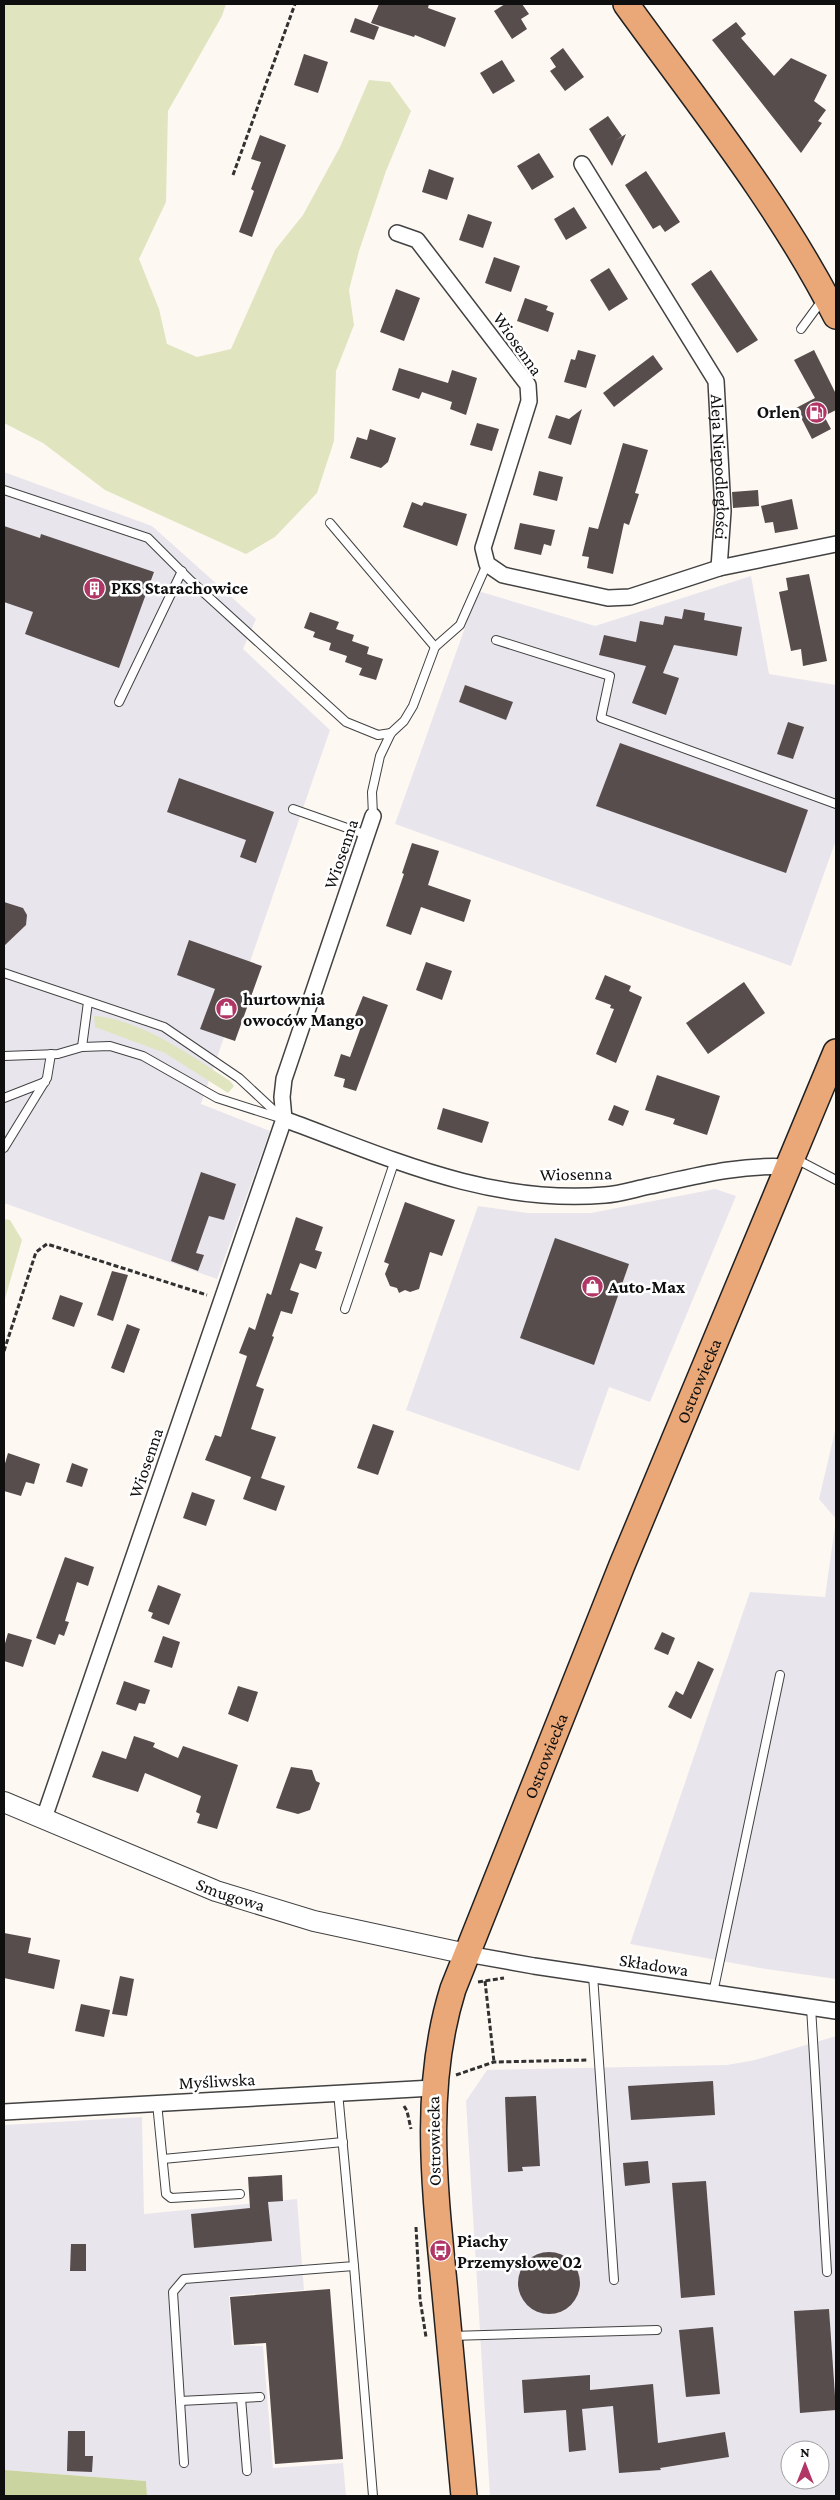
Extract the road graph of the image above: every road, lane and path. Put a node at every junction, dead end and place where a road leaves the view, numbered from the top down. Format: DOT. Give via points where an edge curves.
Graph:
graph roads {
  1 [pos="295,4"];
  2 [pos="626,4"];
  3 [pos="582,164"];
  4 [pos="233,175"];
  5 [pos="397,233"];
  6 [pos="831,306"];
  7 [pos="801,329"];
  8 [pos="4,490"];
  9 [pos="330,523"];
  10 [pos="836,544"];
  11 [pos="487,564"];
  12 [pos="719,568"];
  13 [pos="182,572"];
  14 [pos="496,640"];
  15 [pos="435,647"];
  16 [pos="120,702"];
  17 [pos="391,733"];
  18 [pos="836,804"];
  19 [pos="293,810"];
  20 [pos="373,816"];
  21 [pos="367,835"];
  22 [pos="4,973"];
  23 [pos="88,1002"];
  24 [pos="82,1047"];
  25 [pos="836,1052"];
  26 [pos="51,1054"];
  27 [pos="4,1056"];
  28 [pos="44,1082"];
  29 [pos="4,1098"];
  30 [pos="284,1119"];
  31 [pos="4,1148"];
  32 [pos="395,1160"];
  33 [pos="791,1162"];
  34 [pos="836,1180"];
  35 [pos="222,1300"];
  36 [pos="344,1309"];
  37 [pos="4,1351"];
  38 [pos="780,1675"];
  39 [pos="4,1802"];
  40 [pos="44,1818"];
  41 [pos="467,1954"];
  42 [pos="593,1975"];
  43 [pos="508,1978"];
  44 [pos="485,1981"];
  45 [pos="476,1990"];
  46 [pos="713,1993"];
  47 [pos="811,2008"];
  48 [pos="836,2011"];
  49 [pos="598,2060"];
  50 [pos="494,2062"];
  51 [pos="457,2066"];
  52 [pos="455,2075"];
  53 [pos="444,2086"];
  54 [pos="338,2092"];
  55 [pos="157,2103"];
  56 [pos="4,2112"];
  57 [pos="343,2142"];
  58 [pos="163,2160"];
  59 [pos="240,2194"];
  60 [pos="354,2266"];
  61 [pos="827,2272"];
  62 [pos="614,2280"];
  63 [pos="657,2330"];
  64 [pos="449,2336"];
  65 [pos="260,2397"];
  66 [pos="241,2398"];
  67 [pos="180,2401"];
  68 [pos="184,2463"];
  69 [pos="247,2471"];
  70 [pos="373,2496"];
  71 [pos="464,2496"];
  1 -- 4 [label="path"];
  2 -- 6 [label="main road" via="774,210"];
  3 -- 12 [label="street, Aleja Niepodległości" via="716,381 723,511"];
  5 -- 11 [label="street, Wiosenna" via="417,240 528,385 529,401 483,548"];
  6 -- 7 [label="lane"];
  8 -- 13 [label="lane" via="148,538"];
  9 -- 15 [label="lane"];
  10 -- 12 [label="street, Aleja Niepodległości"];
  11 -- 12 [label="street" via="503,575 608,598 630,597"];
  11 -- 15 [label="lane, Wiosenna" via="460,625"];
  13 -- 16 [label="lane"];
  13 -- 17 [label="lane" via="346,722 378,735"];
  14 -- 18 [label="lane" via="610,676 601,718"];
  15 -- 17 [label="lane, Wiosenna" via="413,706"];
  17 -- 20 [label="lane, Wiosenna" via="375,771"];
  19 -- 21 [label="lane"];
  20 -- 21 [label="street, Wiosenna"];
  21 -- 30 [label="street, Wiosenna" via="284,1079"];
  22 -- 23 [label="lane"];
  23 -- 24 [label="lane"];
  23 -- 30 [label="lane" via="164,1027 239,1078"];
  24 -- 26 [label="lane"];
  24 -- 30 [label="lane" via="110,1046 143,1056 217,1098"];
  25 -- 33 [label="main road, Ostrowiecka"];
  26 -- 27 [label="lane"];
  26 -- 28 [label="lane"];
  28 -- 29 [label="lane"];
  28 -- 31 [label="lane"];
  30 -- 32 [label="street, Wiosenna"];
  30 -- 35 [label="street, Wiosenna"];
  32 -- 33 [label="street, Wiosenna" via="456,1181 505,1192 556,1196 607,1195 730,1169"];
  32 -- 36 [label="lane"];
  33 -- 34 [label="lane"];
  33 -- 41 [label="main road, Ostrowiecka" via="622,1566"];
  35 -- 37 [label="path" via="47,1244 36,1252"];
  35 -- 40 [label="street, Wiosenna"];
  38 -- 46 [label="lane"];
  39 -- 40 [label="street, Smugowa"];
  40 -- 41 [label="street, Smugowa" via="216,1891 314,1921"];
  41 -- 42 [label="street, Składowa"];
  41 -- 53 [label="main road, Ostrowiecka" via="444,2015"];
  42 -- 46 [label="street, Składowa"];
  42 -- 49 [label="lane"];
  43 -- 44 [label="path"];
  44 -- 45 [label="path" via="479,1982"];
  44 -- 50 [label="path"];
  46 -- 47 [label="street, Składowa"];
  47 -- 48 [label="street, Składowa"];
  47 -- 61 [label="lane"];
  49 -- 50 [label="path"];
  49 -- 62 [label="lane"];
  50 -- 52 [label="path"];
  51 -- 52 [label="path"];
  52 -- 53 [label="path"];
  53 -- 54 [label="street, Myśliwska"];
  53 -- 64 [label="main road, Ostrowiecka" via="435,2189"];
  54 -- 55 [label="street, Myśliwska"];
  54 -- 57 [label="lane"];
  55 -- 56 [label="street, Myśliwska"];
  55 -- 58 [label="lane"];
  57 -- 58 [label="lane"];
  57 -- 60 [label="lane"];
  58 -- 59 [label="lane" via="166,2194 171,2198"];
  60 -- 67 [label="lane" via="184,2279 173,2292"];
  60 -- 70 [label="lane"];
  63 -- 64 [label="lane"];
  64 -- 71 [label="main road, Ostrowiecka"];
  65 -- 66 [label="lane"];
  66 -- 67 [label="lane"];
  66 -- 69 [label="lane"];
  67 -- 68 [label="lane"];
}
